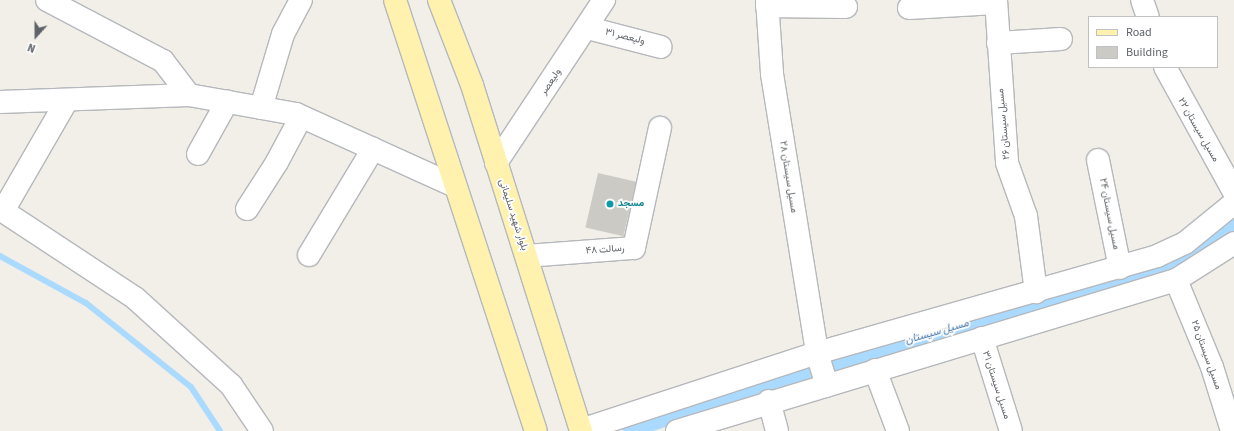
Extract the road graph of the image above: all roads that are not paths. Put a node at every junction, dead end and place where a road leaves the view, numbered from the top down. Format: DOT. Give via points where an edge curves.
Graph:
graph roads {
  1 [pos="47,0"];
  2 [pos="301,0"];
  3 [pos="395,0"];
  4 [pos="439,0"];
  5 [pos="604,0"];
  6 [pos="1142,0"];
  7 [pos="996,2"];
  8 [pos="767,3"];
  9 [pos="846,7"];
  10 [pos="909,8"];
  11 [pos="1148,16"];
  12 [pos="588,28"];
  13 [pos="1061,39"];
  14 [pos="998,43"];
  15 [pos="662,47"];
  16 [pos="1166,68"];
  17 [pos="189,95"];
  18 [pos="67,100"];
  19 [pos="0,102"];
  20 [pos="227,102"];
  21 [pos="261,108"];
  22 [pos="300,117"];
  23 [pos="660,128"];
  24 [pos="373,149"];
  25 [pos="198,154"];
  26 [pos="1098,160"];
  27 [pos="496,163"];
  28 [pos="455,186"];
  29 [pos="1234,192"];
  30 [pos="1234,204"];
  31 [pos="247,209"];
  32 [pos="2,210"];
  33 [pos="1234,242"];
  34 [pos="309,255"];
  35 [pos="527,256"];
  36 [pos="1120,268"];
  37 [pos="1176,280"];
  38 [pos="1036,292"];
  39 [pos="982,338"];
  40 [pos="817,353"];
  41 [pos="875,370"];
  42 [pos="827,386"];
  43 [pos="769,401"];
  44 [pos="262,431"];
  45 [pos="536,431"];
  46 [pos="581,431"];
  47 [pos="677,431"];
  48 [pos="777,431"];
  49 [pos="898,431"];
  50 [pos="1011,431"];
  51 [pos="1232,431"];
  1 -- 17 [label="street" via="163,61"];
  2 -- 21 [label="street" via="283,34"];
  3 -- 28 [label="main road"];
  4 -- 27 [label="main road, بلوار شهید سلیمانی" via="472,85"];
  5 -- 12 [label="street, ولیعصر"];
  6 -- 11 [label="street"];
  7 -- 10 [label="street"];
  7 -- 14 [label="street, مسیل سیستان ۲۶"];
  8 -- 9 [label="street"];
  8 -- 40 [label="street, مسیل سیستان ۲۸" via="772,74"];
  12 -- 15 [label="street, ولیعصر ۳۱"];
  12 -- 27 [label="street, ولیعصر"];
  13 -- 14 [label="street"];
  14 -- 38 [label="street, مسیل سیستان ۲۶" via="1007,164 1026,216"];
  16 -- 29 [label="street, مسیل سیستان ۲۲"];
  17 -- 18 [label="street"];
  17 -- 20 [label="street"];
  18 -- 19 [label="street"];
  18 -- 32 [label="street"];
  20 -- 21 [label="street"];
  20 -- 25 [label="street"];
  21 -- 22 [label="street"];
  22 -- 24 [label="street"];
  22 -- 31 [label="street" via="277,162"];
  23 -- 35 [label="street, رسالت ۴۸" via="634,248"];
  24 -- 28 [label="street"];
  24 -- 34 [label="street"];
  26 -- 36 [label="street, مسیل سیستان ۲۴"];
  27 -- 35 [label="main road, بلوار شهید سلیمانی"];
  28 -- 45 [label="main road"];
  30 -- 36 [label="street" via="1184,243"];
  32 -- 44 [label="street" via="135,298 231,385"];
  33 -- 37 [label="street"];
  35 -- 46 [label="main road, بلوار شهید سلیمانی"];
  36 -- 38 [label="street"];
  37 -- 39 [label="street"];
  37 -- 51 [label="street, مسیل سیستان ۲۵" via="1212,367"];
  38 -- 40 [label="street"];
  39 -- 41 [label="street"];
  39 -- 50 [label="street, مسیل سیستان ۳۱"];
  40 -- 42 [label="street, مسیل سیستان ۲۸"];
  40 -- 46 [label="street"];
  41 -- 42 [label="street"];
  41 -- 49 [label="street"];
  42 -- 43 [label="street"];
  43 -- 47 [label="street"];
  43 -- 48 [label="street"];
}
